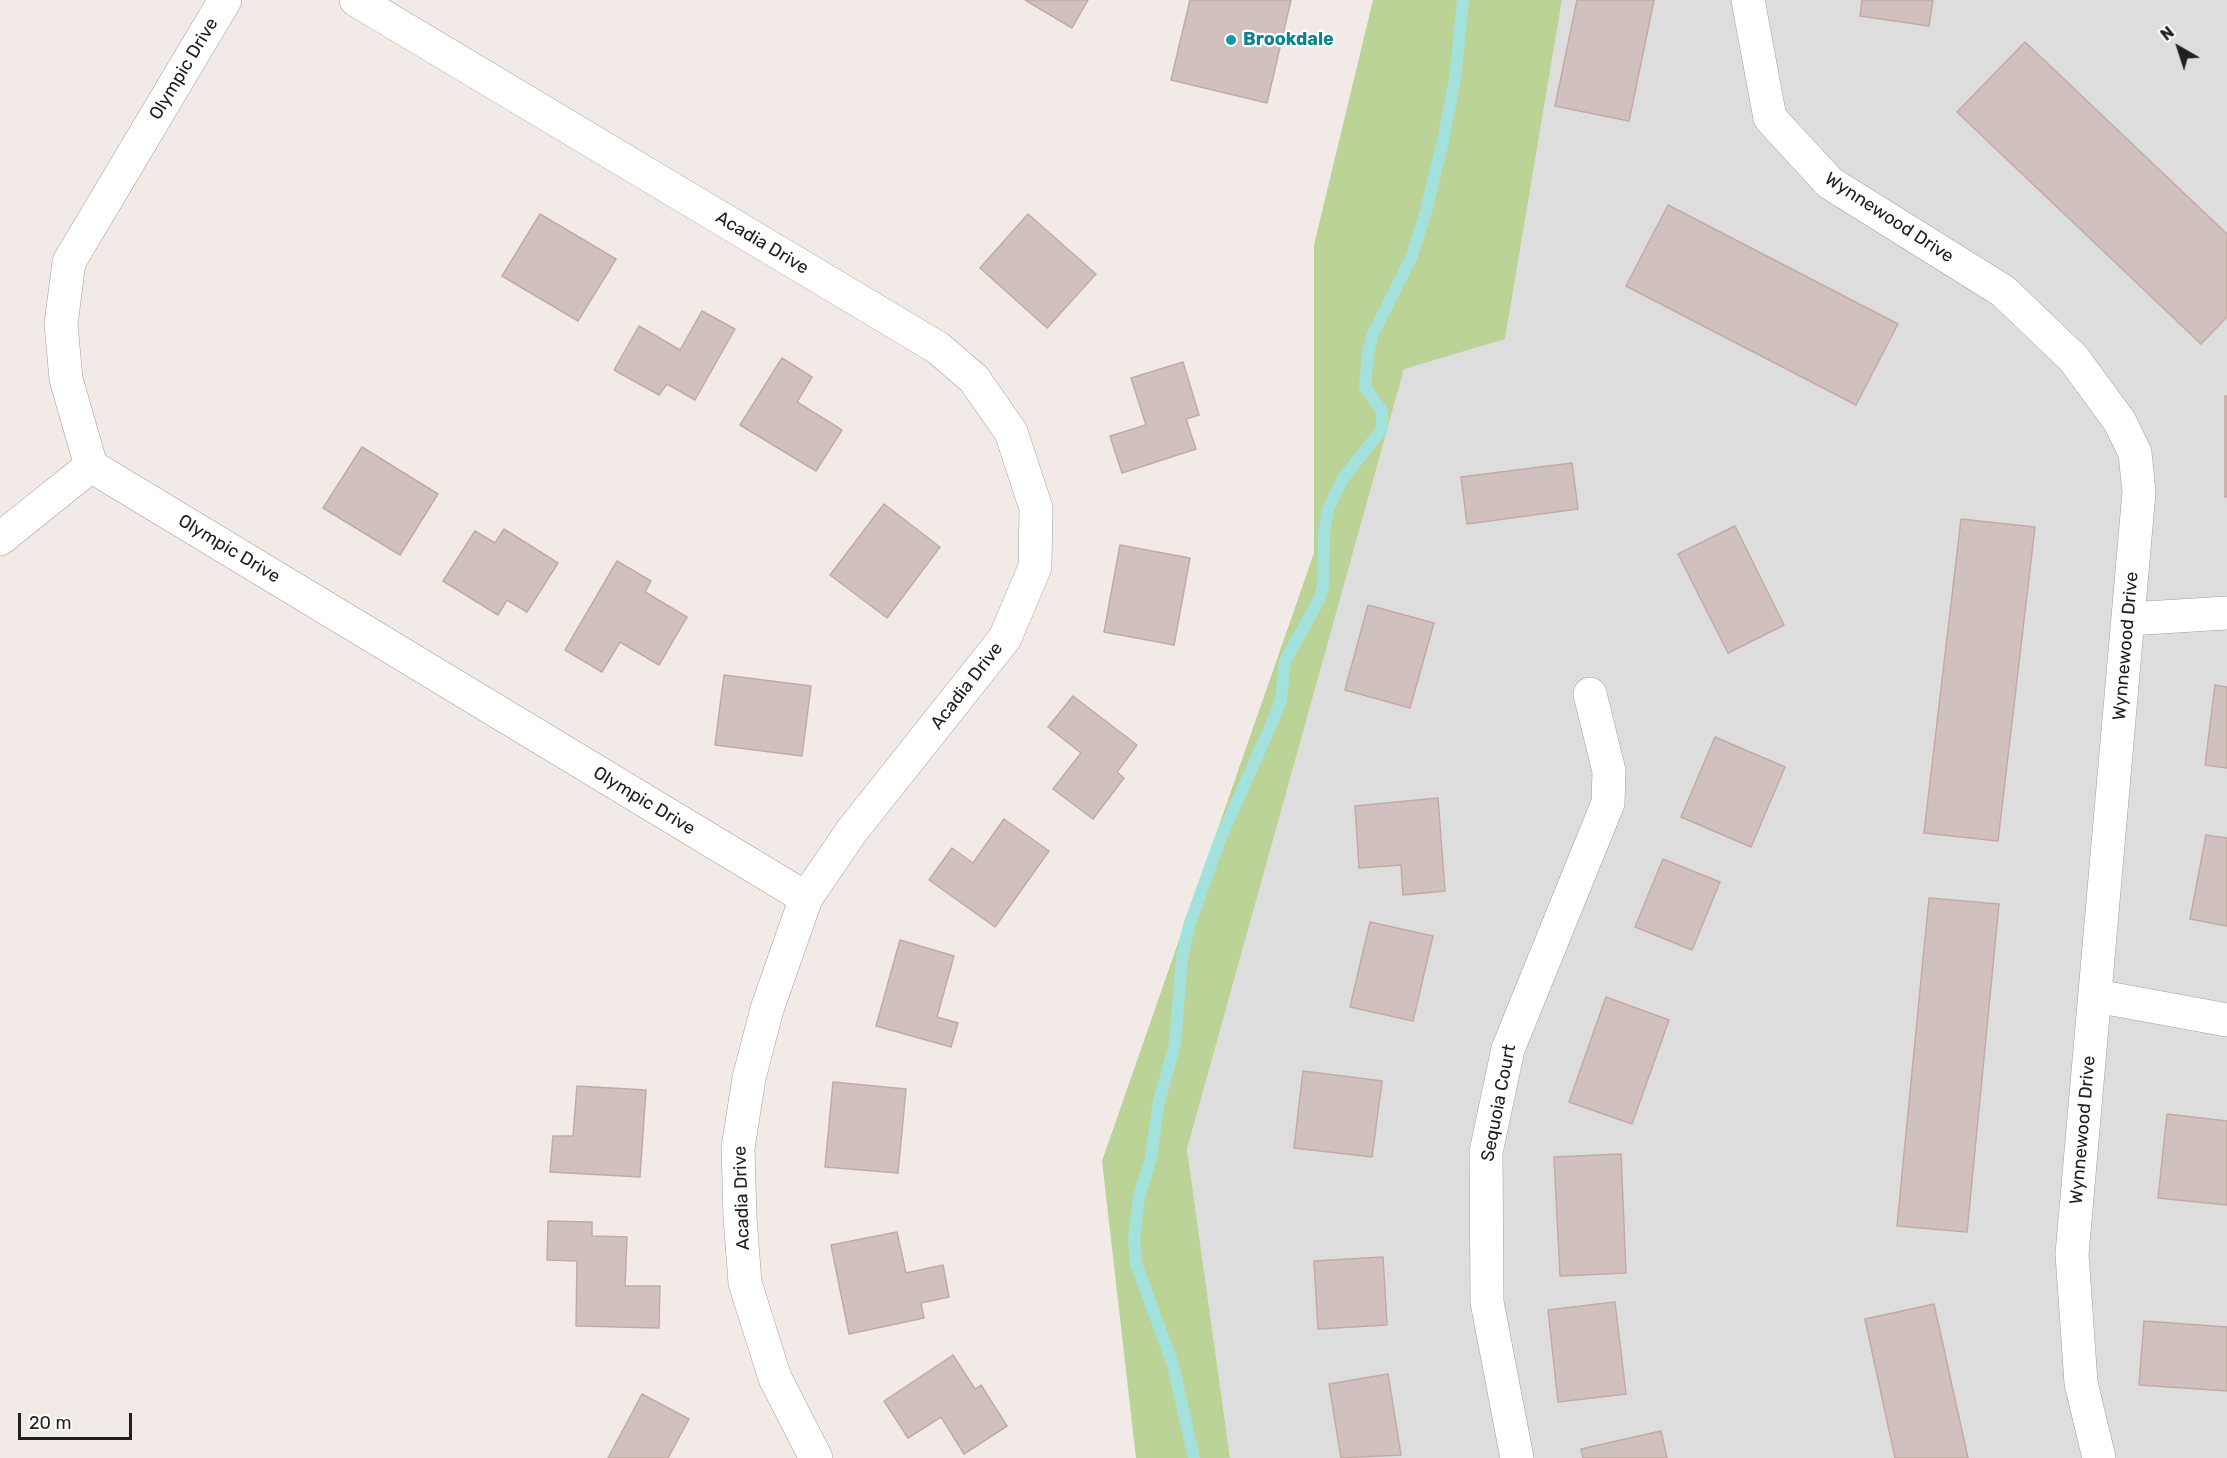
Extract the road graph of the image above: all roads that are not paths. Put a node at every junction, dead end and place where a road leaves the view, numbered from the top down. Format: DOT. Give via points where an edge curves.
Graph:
graph roads {
  1 [pos="225,0"];
  2 [pos="356,0"];
  3 [pos="1748,0"];
  4 [pos="91,466"];
  5 [pos="0,539"];
  6 [pos="2227,613"];
  7 [pos="2128,620"];
  8 [pos="1590,694"];
  9 [pos="806,898"];
  10 [pos="2096,996"];
  11 [pos="2227,1020"];
  12 [pos="816,1458"];
  13 [pos="1517,1458"];
  14 [pos="2099,1458"];
  1 -- 4 [label="street, Olympic Drive" via="69,262 61,324 66,379"];
  2 -- 9 [label="street, Acadia Drive" via="938,348 975,379 1011,432 1036,508 1035,567 1005,638 851,832"];
  3 -- 7 [label="street, Wynnewood Drive" via="1770,118 1830,183 2003,291 2074,359 2120,422 2135,453 2139,492"];
  4 -- 5 [label="street"];
  4 -- 9 [label="street, Olympic Drive"];
  6 -- 7 [label="street"];
  7 -- 10 [label="street, Wynnewood Drive"];
  8 -- 13 [label="street, Sequoia Court" via="1609,771 1608,803 1508,1049 1486,1152 1487,1302"];
  9 -- 12 [label="street, Acadia Drive" via="768,1008 749,1078 738,1148 745,1284 775,1378"];
  10 -- 11 [label="street"];
  10 -- 14 [label="street, Wynnewood Drive" via="2072,1254 2081,1383"];
}
